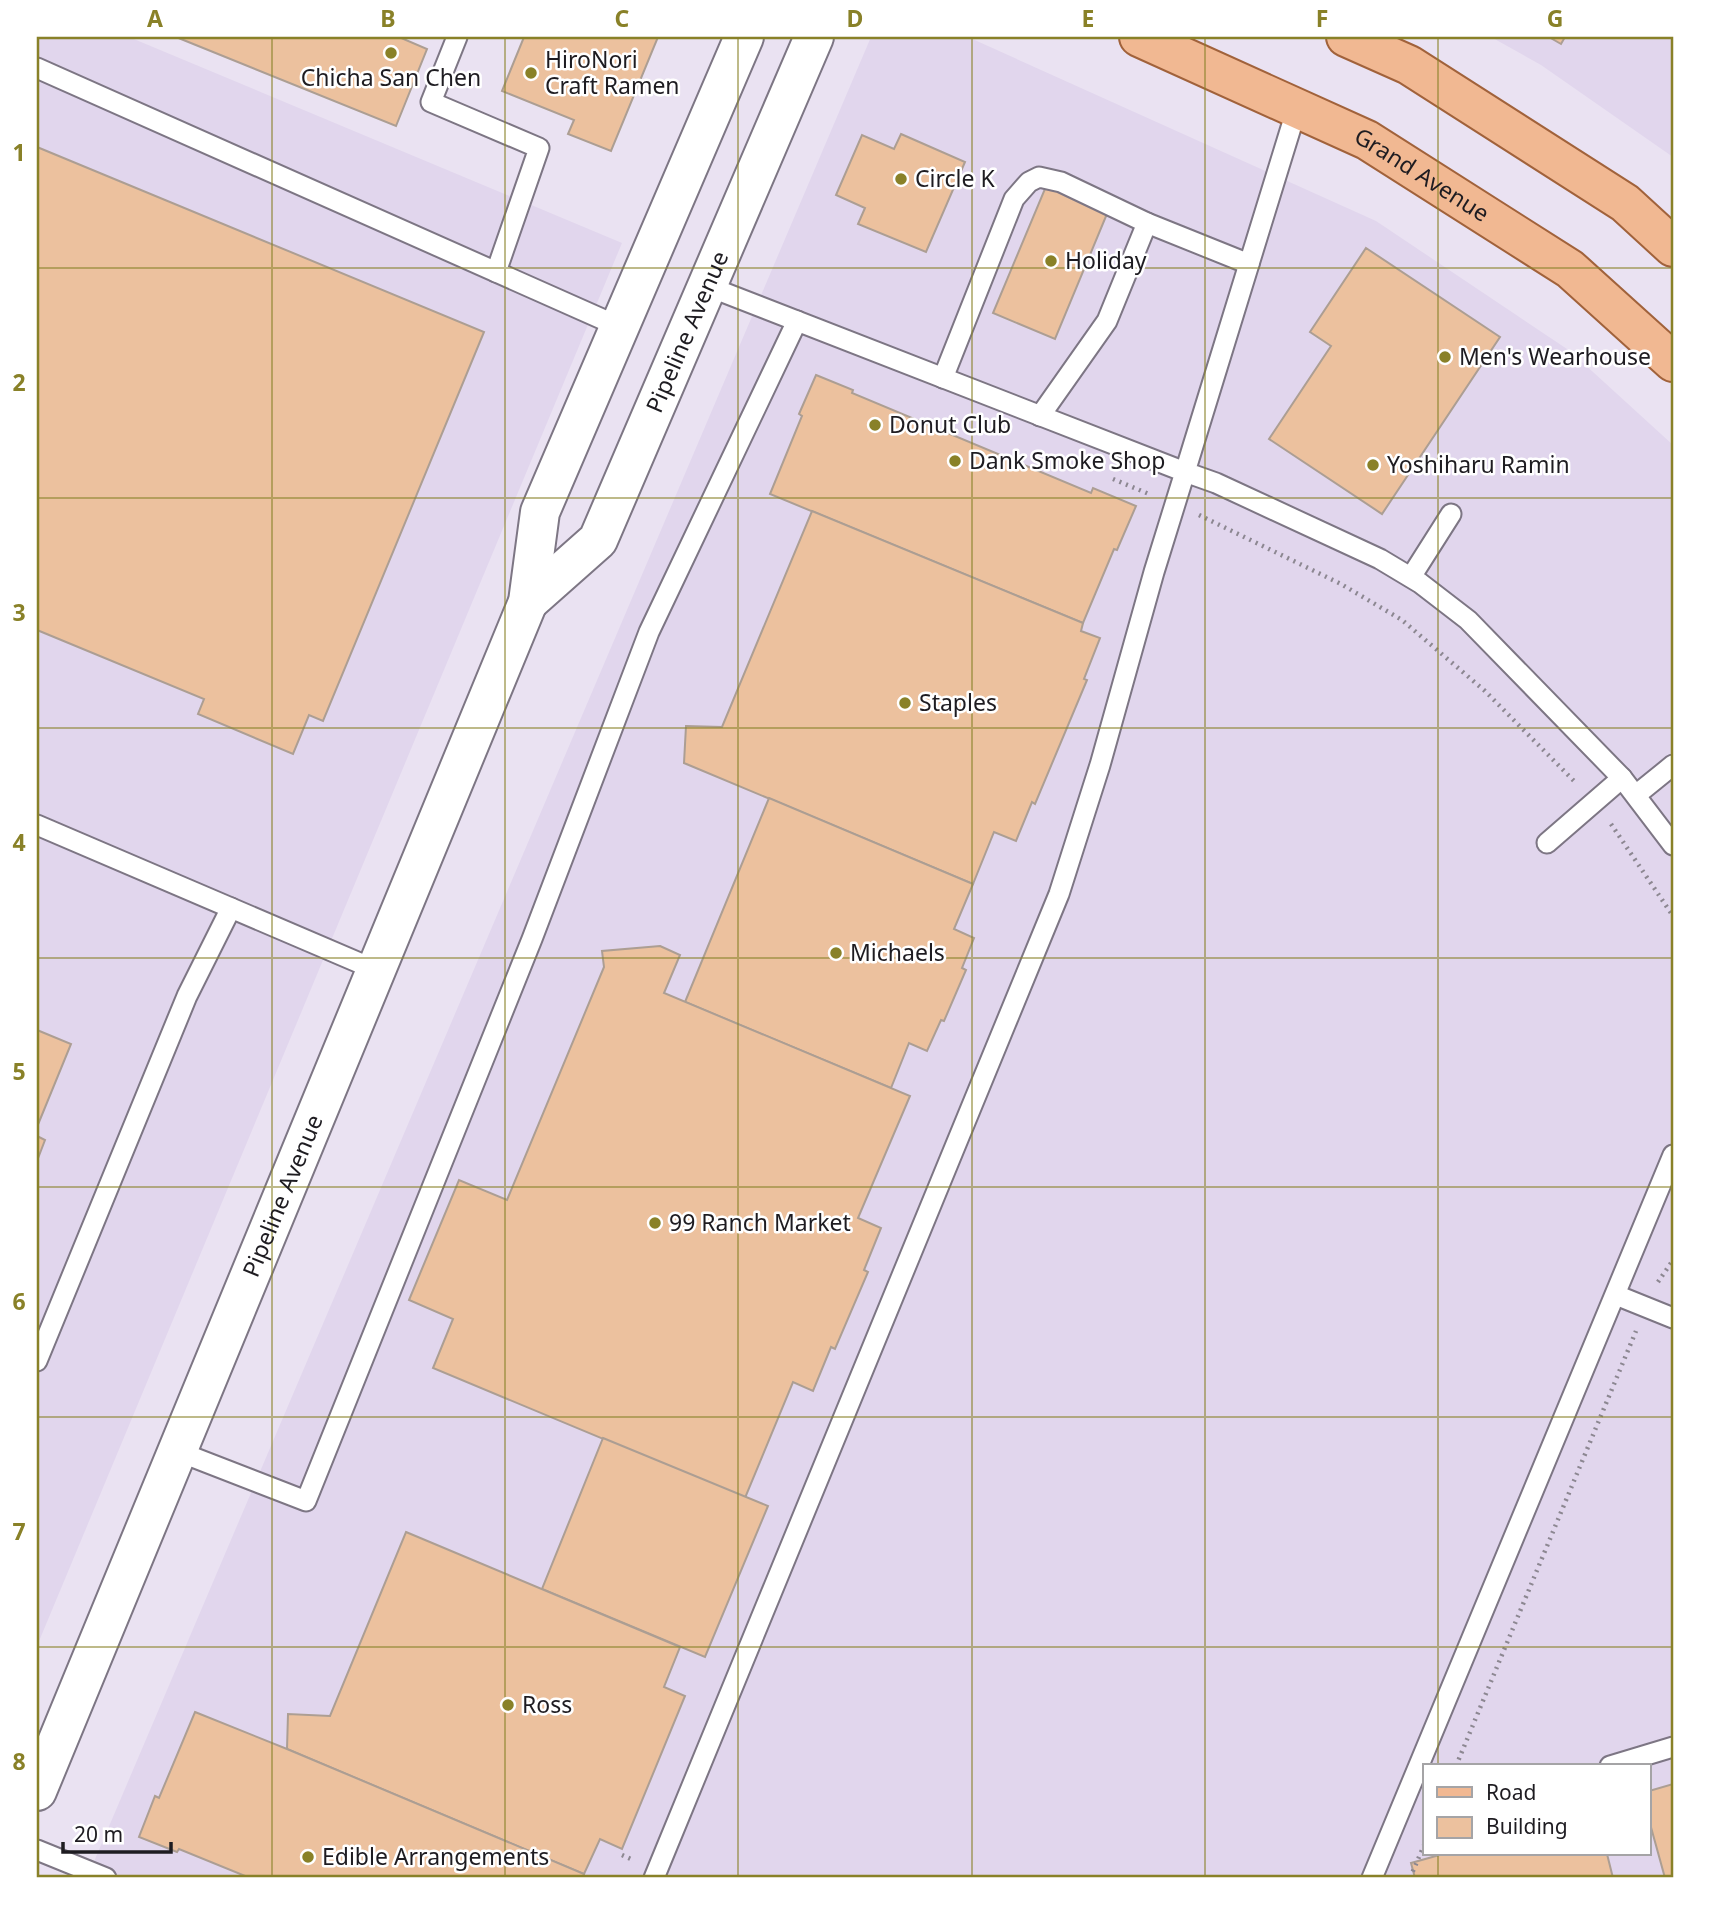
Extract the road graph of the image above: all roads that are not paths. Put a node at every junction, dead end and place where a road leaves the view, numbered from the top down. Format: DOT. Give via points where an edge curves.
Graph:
graph roads {
  1 [pos="457,37"];
  2 [pos="744,37"];
  3 [pos="814,37"];
  4 [pos="1139,37"];
  5 [pos="1346,37"];
  6 [pos="37,68"];
  7 [pos="1297,108"];
  8 [pos="1147,223"];
  9 [pos="1673,247"];
  10 [pos="1249,264"];
  11 [pos="496,272"];
  12 [pos="707,286"];
  13 [pos="797,321"];
  14 [pos="620,327"];
  15 [pos="1673,362"];
  16 [pos="943,378"];
  17 [pos="1040,416"];
  18 [pos="1185,472"];
  19 [pos="1451,514"];
  20 [pos="1411,577"];
  21 [pos="528,602"];
  22 [pos="1673,765"];
  23 [pos="1622,778"];
  24 [pos="1636,795"];
  25 [pos="37,825"];
  26 [pos="1547,843"];
  27 [pos="1673,845"];
  28 [pos="231,908"];
  29 [pos="376,970"];
  30 [pos="1673,1154"];
  31 [pos="1616,1295"];
  32 [pos="1673,1318"];
  33 [pos="37,1361"];
  34 [pos="177,1451"];
  35 [pos="1673,1747"];
  36 [pos="1430,1764"];
  37 [pos="1617,1764"];
  38 [pos="1423,1780"];
  39 [pos="37,1791"];
  40 [pos="1416,1798"];
  41 [pos="37,1850"];
  42 [pos="106,1878"];
  43 [pos="654,1878"];
  44 [pos="1372,1878"];
  1 -- 11 [label="lane" via="431,102 539,148"];
  2 -- 14 [label="main road, Pipeline Avenue"];
  3 -- 12 [label="main road, Pipeline Avenue"];
  4 -- 7 [label="main road, Grand Avenue"];
  5 -- 9 [label="main road" via="1409,65 1625,203"];
  6 -- 11 [label="lane"];
  7 -- 10 [label="lane"];
  7 -- 15 [label="main road, Grand Avenue" via="1367,140 1570,269"];
  8 -- 10 [label="lane"];
  8 -- 16 [label="lane" via="1061,182 1039,177 1029,182 1014,199"];
  8 -- 17 [label="lane" via="1107,321"];
  10 -- 18 [label="lane"];
  11 -- 14 [label="lane"];
  12 -- 13 [label="lane"];
  12 -- 21 [label="main road, Pipeline Avenue" via="598,540"];
  13 -- 16 [label="lane"];
  13 -- 34 [label="lane" via="649,632 532,939 306,1501"];
  14 -- 21 [label="main road, Pipeline Avenue" via="540,512"];
  16 -- 17 [label="lane"];
  17 -- 18 [label="lane"];
  18 -- 20 [label="lane" via="1355,547"];
  18 -- 43 [label="lane" via="1059,894"];
  19 -- 20 [label="lane"];
  20 -- 23 [label="lane" via="1468,620"];
  21 -- 29 [label="main road, Pipeline Avenue"];
  22 -- 24 [label="lane"];
  23 -- 24 [label="lane"];
  23 -- 26 [label="lane"];
  24 -- 27 [label="lane"];
  25 -- 28 [label="lane"];
  28 -- 29 [label="lane"];
  28 -- 33 [label="lane" via="187,996"];
  29 -- 34 [label="main road, Pipeline Avenue"];
  30 -- 31 [label="lane"];
  31 -- 32 [label="lane"];
  31 -- 36 [label="lane"];
  34 -- 39 [label="main road, Pipeline Avenue"];
  35 -- 37 [label="lane"];
  38 -- 40 [label="lane"];
  40 -- 44 [label="lane"];
  41 -- 42 [label="lane"];
}
